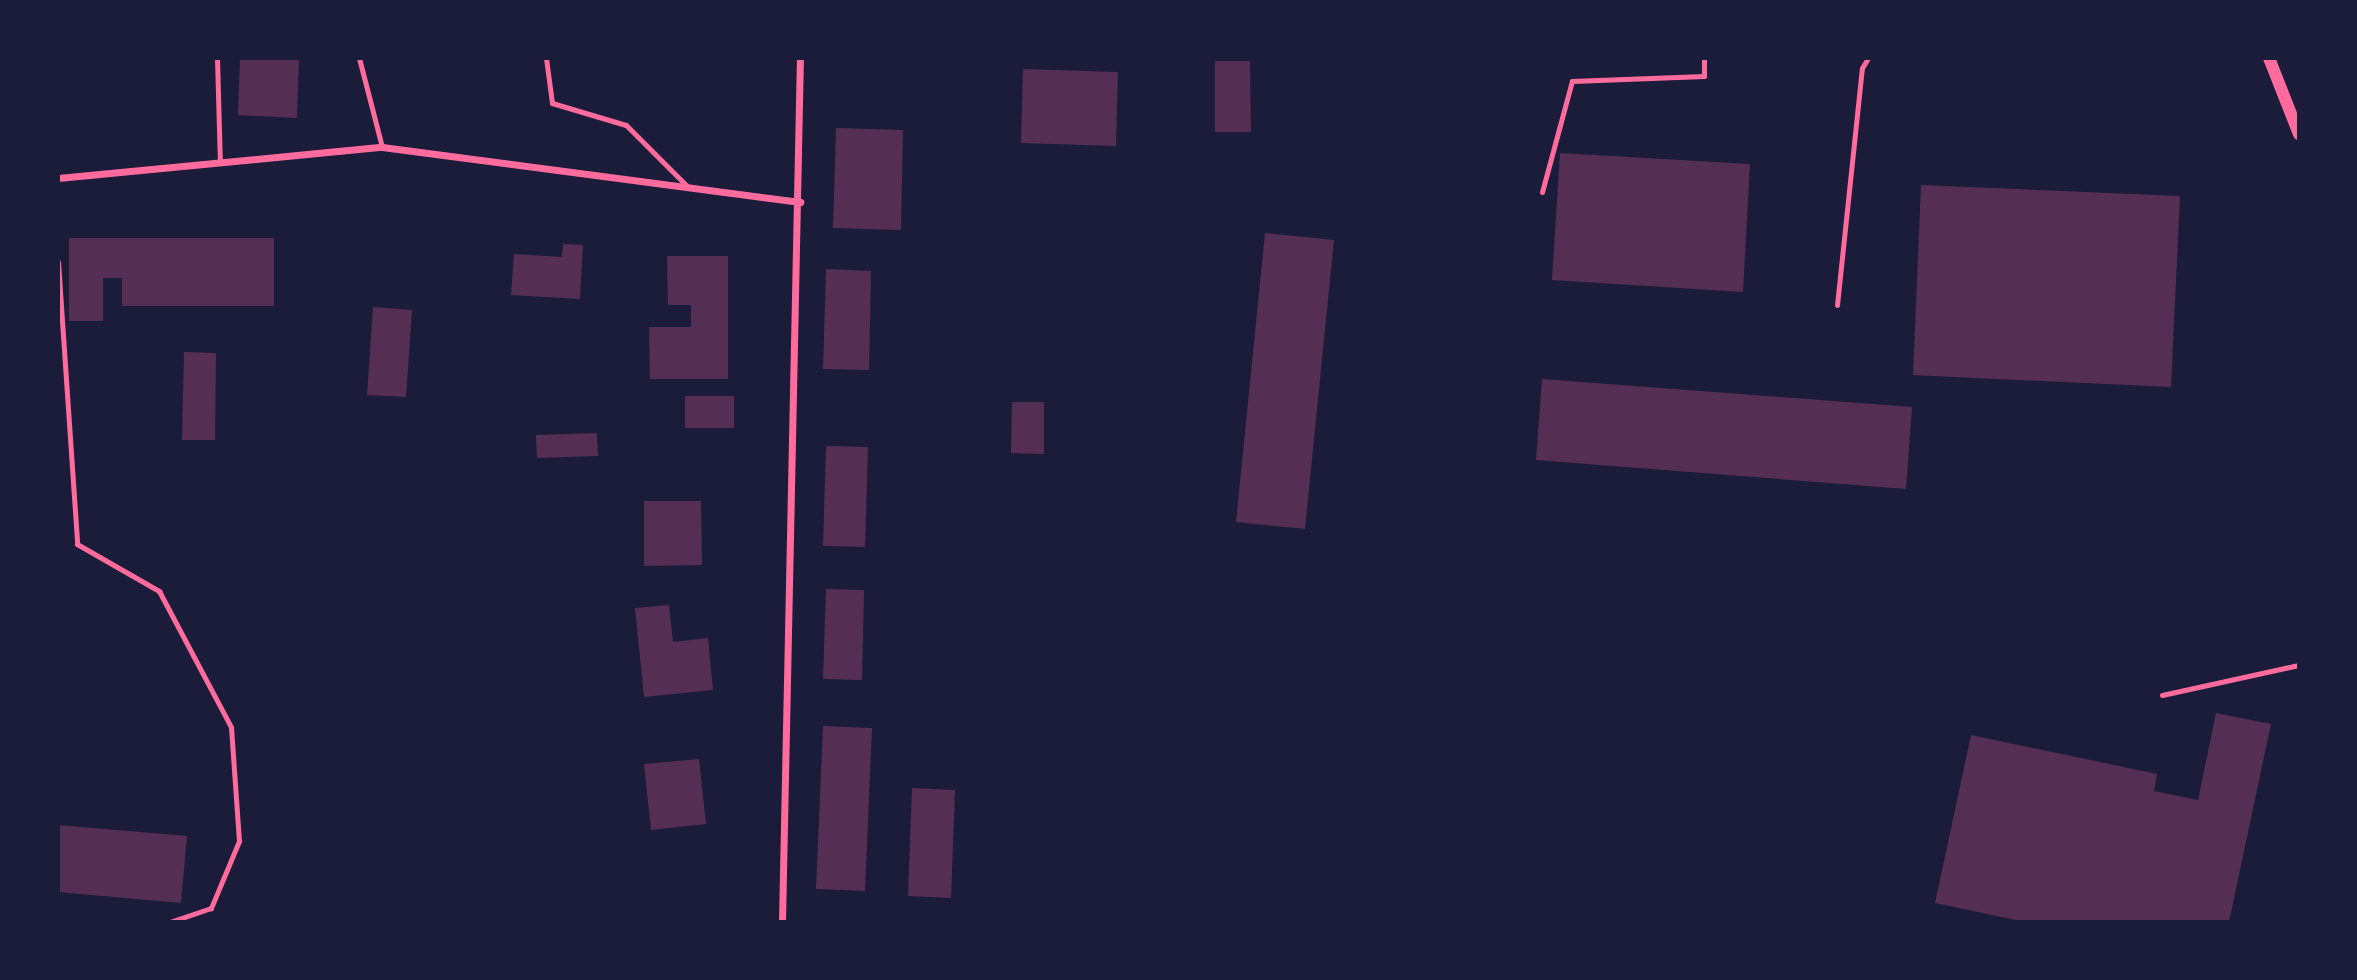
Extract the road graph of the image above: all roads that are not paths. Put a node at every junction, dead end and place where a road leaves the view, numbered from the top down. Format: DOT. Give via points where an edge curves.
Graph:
graph roads {
  1 [pos="217,58"];
  2 [pos="359,58"];
  3 [pos="545,58"];
  4 [pos="800,58"];
  5 [pos="1704,58"];
  6 [pos="1868,58"];
  7 [pos="2269,58"];
  8 [pos="2299,134"];
  9 [pos="382,146"];
  10 [pos="220,164"];
  11 [pos="58,178"];
  12 [pos="690,190"];
  13 [pos="1542,192"];
  14 [pos="800,202"];
  15 [pos="58,262"];
  16 [pos="1837,305"];
  17 [pos="2299,665"];
  18 [pos="2162,695"];
  19 [pos="170,922"];
  20 [pos="782,922"];
  1 -- 10 [label="lane"];
  2 -- 9 [label="lane"];
  3 -- 12 [label="lane" via="552,103 626,125"];
  4 -- 14 [label="street"];
  5 -- 13 [label="lane" via="1704,76 1572,81"];
  6 -- 16 [label="lane" via="1863,68"];
  7 -- 8 [label="street"];
  9 -- 10 [label="street"];
  9 -- 12 [label="street"];
  10 -- 11 [label="street"];
  12 -- 14 [label="street"];
  14 -- 20 [label="street"];
  15 -- 19 [label="lane" via="77,544 159,591 231,727 239,841 211,908"];
  17 -- 18 [label="lane"];
}
